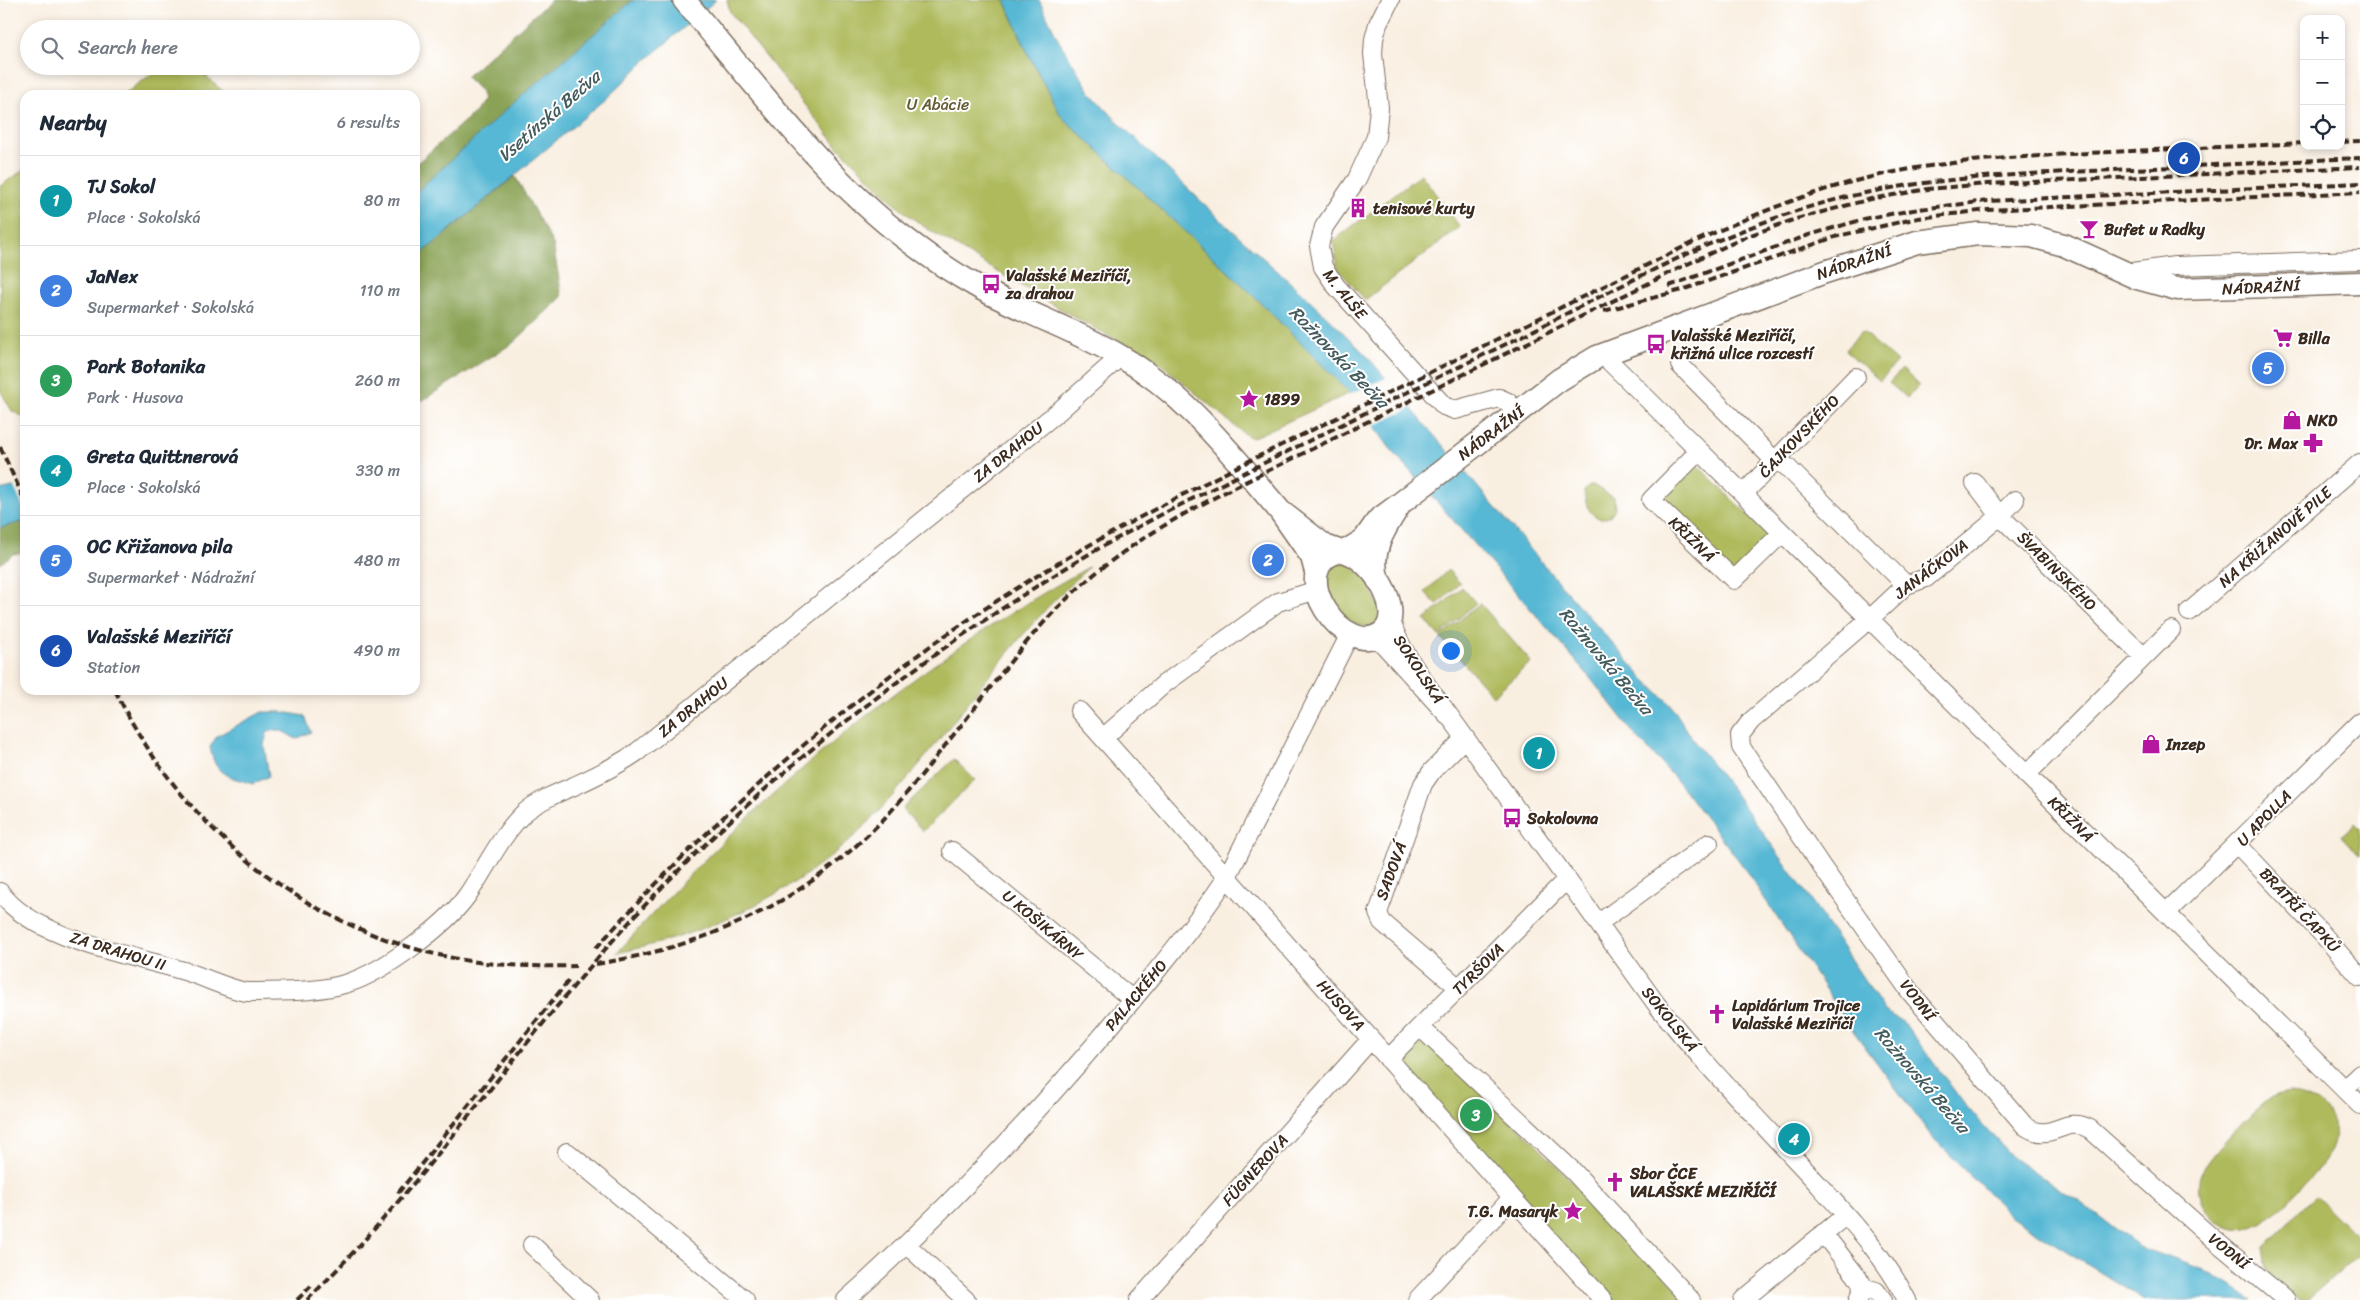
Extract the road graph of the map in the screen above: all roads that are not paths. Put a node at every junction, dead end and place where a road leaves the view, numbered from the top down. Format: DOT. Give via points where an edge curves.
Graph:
graph roads {
  1 [pos="684,0"];
  2 [pos="1390,0"];
  3 [pos="2360,260"];
  4 [pos="2124,274"];
  5 [pos="2360,283"];
  6 [pos="1602,354"];
  7 [pos="1120,356"];
  8 [pos="1680,365"];
  9 [pos="1856,377"];
  10 [pos="1517,413"];
  11 [pos="1699,451"];
  12 [pos="1775,461"];
  13 [pos="2360,463"];
  14 [pos="1975,483"];
  15 [pos="1743,494"];
  16 [pos="1405,500"];
  17 [pos="2015,500"];
  18 [pos="1280,511"];
  19 [pos="2000,516"];
  20 [pos="1782,533"];
  21 [pos="1342,551"];
  22 [pos="1378,580"];
  23 [pos="1316,581"];
  24 [pos="1906,585"];
  25 [pos="2189,612"];
  26 [pos="1390,615"];
  27 [pos="1869,619"];
  28 [pos="2171,630"];
  29 [pos="1358,636"];
  30 [pos="2144,657"];
  31 [pos="1079,710"];
  32 [pos="1453,721"];
  33 [pos="2360,722"];
  34 [pos="1103,738"];
  35 [pos="1466,738"];
  36 [pos="2026,775"];
  37 [pos="1709,842"];
  38 [pos="2238,845"];
  39 [pos="952,851"];
  40 [pos="1227,877"];
  41 [pos="1568,879"];
  42 [pos="0,892"];
  43 [pos="2166,913"];
  44 [pos="1607,918"];
  45 [pos="2360,977"];
  46 [pos="1459,988"];
  47 [pos="246,992"];
  48 [pos="1133,1000"];
  49 [pos="1420,1027"];
  50 [pos="1371,1039"];
  51 [pos="1388,1059"];
  52 [pos="2360,1074"];
  53 [pos="2344,1089"];
  54 [pos="2360,1105"];
  55 [pos="567,1152"];
  56 [pos="1512,1198"];
  57 [pos="1846,1215"];
  58 [pos="1823,1233"];
  59 [pos="532,1245"];
  60 [pos="907,1245"];
  61 [pos="1860,1293"];
  62 [pos="590,1300"];
  63 [pos="745,1300"];
  64 [pos="846,1300"];
  65 [pos="966,1300"];
  66 [pos="1139,1300"];
  67 [pos="1417,1300"];
  68 [pos="1603,1300"];
  69 [pos="1692,1300"];
  70 [pos="1743,1300"];
  71 [pos="1883,1300"];
  72 [pos="1907,1300"];
  73 [pos="2286,1300"];
  1 -- 7 [label="main road" via="819,158 880,219 944,267"];
  2 -- 10 [label="street, M. ALŠE" via="1374,39 1379,108 1376,137 1357,179 1324,227 1319,246 1321,261 1336,286 1444,406 1455,410 1499,398 1508,402"];
  3 -- 4 [label="street" via="2176,266"];
  4 -- 5 [label="main road, NÁDRAŽNÍ" via="2167,288 2189,290"];
  4 -- 6 [label="main road, NÁDRAŽNÍ" via="2064,245 2031,236 1978,234 1945,237 1870,256"];
  6 -- 10 [label="main road, NÁDRAŽNÍ" via="1575,369"];
  6 -- 11 [label="street, KŘIŽNÁ"];
  7 -- 18 [label="main road, SOKOLSKÁ" via="1167,389 1216,437"];
  7 -- 47 [label="street, ZA DRAHOU" via="1060,411 637,752 525,812 504,836 460,905 409,948 371,973 348,983 299,991"];
  8 -- 12 [label="street"];
  9 -- 12 [label="street, ČAJKOVSKÉHO"];
  10 -- 16 [label="main road, NÁDRAŽNÍ"];
  11 -- 15 [label="street, KŘIŽNÁ"];
  11 -- 20 [label="street, KŘIŽNÁ" via="1651,500 1734,580"];
  12 -- 15 [label="street, ČAJKOVSKÉHO"];
  12 -- 24 [label="street" via="1786,466"];
  13 -- 25 [label="street, NA KŘIŽANOVĚ PILE"];
  14 -- 19 [label="street, ŠVABINSKÉHO"];
  15 -- 20 [label="street, KŘIŽNÁ"];
  16 -- 21 [label="main road, NÁDRAŽNÍ" via="1378,520 1364,540"];
  16 -- 22 [label="main road, NÁDRAŽNÍ" via="1385,529 1378,546 1375,567"];
  17 -- 19 [label="street, JANÁČKOVA"];
  18 -- 21 [label="main road, SOKOLSKÁ" via="1325,546"];
  18 -- 23 [label="main road, SOKOLSKÁ" via="1312,557"];
  19 -- 24 [label="street, JANÁČKOVA" via="1926,578"];
  19 -- 30 [label="street, ŠVABINSKÉHO"];
  20 -- 27 [label="street, KŘIŽNÁ"];
  21 -- 22 [label="main road, SOKOLSKÁ" via="1360,558"];
  21 -- 23 [label="main road" via="1326,556"];
  22 -- 26 [label="main road, SOKOLSKÁ" via="1387,598"];
  23 -- 29 [label="main road, SOKOLSKÁ" via="1328,613"];
  23 -- 34 [label="street" via="1278,602 1164,684"];
  24 -- 27 [label="street, JANÁČKOVA"];
  26 -- 29 [label="main road, SOKOLSKÁ" via="1390,623 1384,631"];
  26 -- 32 [label="street, SOKOLSKÁ" via="1392,628 1403,647"];
  27 -- 36 [label="street, KŘIŽNÁ"];
  27 -- 73 [label="street, VODNÍ" via="1745,727 1740,741 1744,753 1911,993 2025,1126 2046,1133 2072,1123 2090,1129"];
  28 -- 30 [label="street"];
  29 -- 32 [label="street, SOKOLSKÁ" via="1384,645"];
  29 -- 40 [label="street, PALACKÉHO"];
  30 -- 36 [label="street" via="2051,759"];
  31 -- 34 [label="street, HUSOVA"];
  32 -- 35 [label="street, SOKOLSKÁ"];
  33 -- 38 [label="street, U APOLLA"];
  34 -- 40 [label="street, HUSOVA"];
  35 -- 41 [label="street, SOKOLSKÁ"];
  35 -- 46 [label="street, SADOVÁ" via="1423,784 1378,913 1382,922"];
  36 -- 43 [label="street, KŘIŽNÁ"];
  37 -- 44 [label="street"];
  38 -- 43 [label="street, U APOLLA"];
  38 -- 45 [label="street, BRATŘÍ ČAPKŮ"];
  39 -- 48 [label="street, U KOŠIKÁRNY"];
  40 -- 48 [label="street, PALACKÉHO" via="1193,926"];
  40 -- 50 [label="street, HUSOVA"];
  41 -- 46 [label="street, TYRŠOVA"];
  41 -- 57 [label="street, SOKOLSKÁ" via="1677,1030"];
  42 -- 47 [label="street, ZA DRAHOU II" via="14,907 59,933"];
  43 -- 53 [label="street, KŘIŽNÁ"];
  46 -- 49 [label="street, TYRŠOVA"];
  48 -- 60 [label="street, PALACKÉHO" via="994,1157"];
  49 -- 51 [label="street, TYRŠOVA"];
  49 -- 69 [label="street" via="1574,1172"];
  50 -- 51 [label="street, HUSOVA"];
  50 -- 66 [label="street, FÜGNEROVA"];
  51 -- 56 [label="street, HUSOVA"];
  52 -- 53 [label="street"];
  53 -- 54 [label="street, KŘIŽNÁ"];
  55 -- 63 [label="street"];
  56 -- 67 [label="street"];
  56 -- 68 [label="street, HUSOVA"];
  57 -- 58 [label="street"];
  57 -- 72 [label="street, SOKOLSKÁ" via="1882,1259"];
  58 -- 61 [label="street" via="1858,1278"];
  58 -- 70 [label="street"];
  59 -- 62 [label="street"];
  60 -- 64 [label="street, PALACKÉHO"];
  60 -- 65 [label="street"];
  61 -- 71 [label="street" via="1876,1291"];
}
